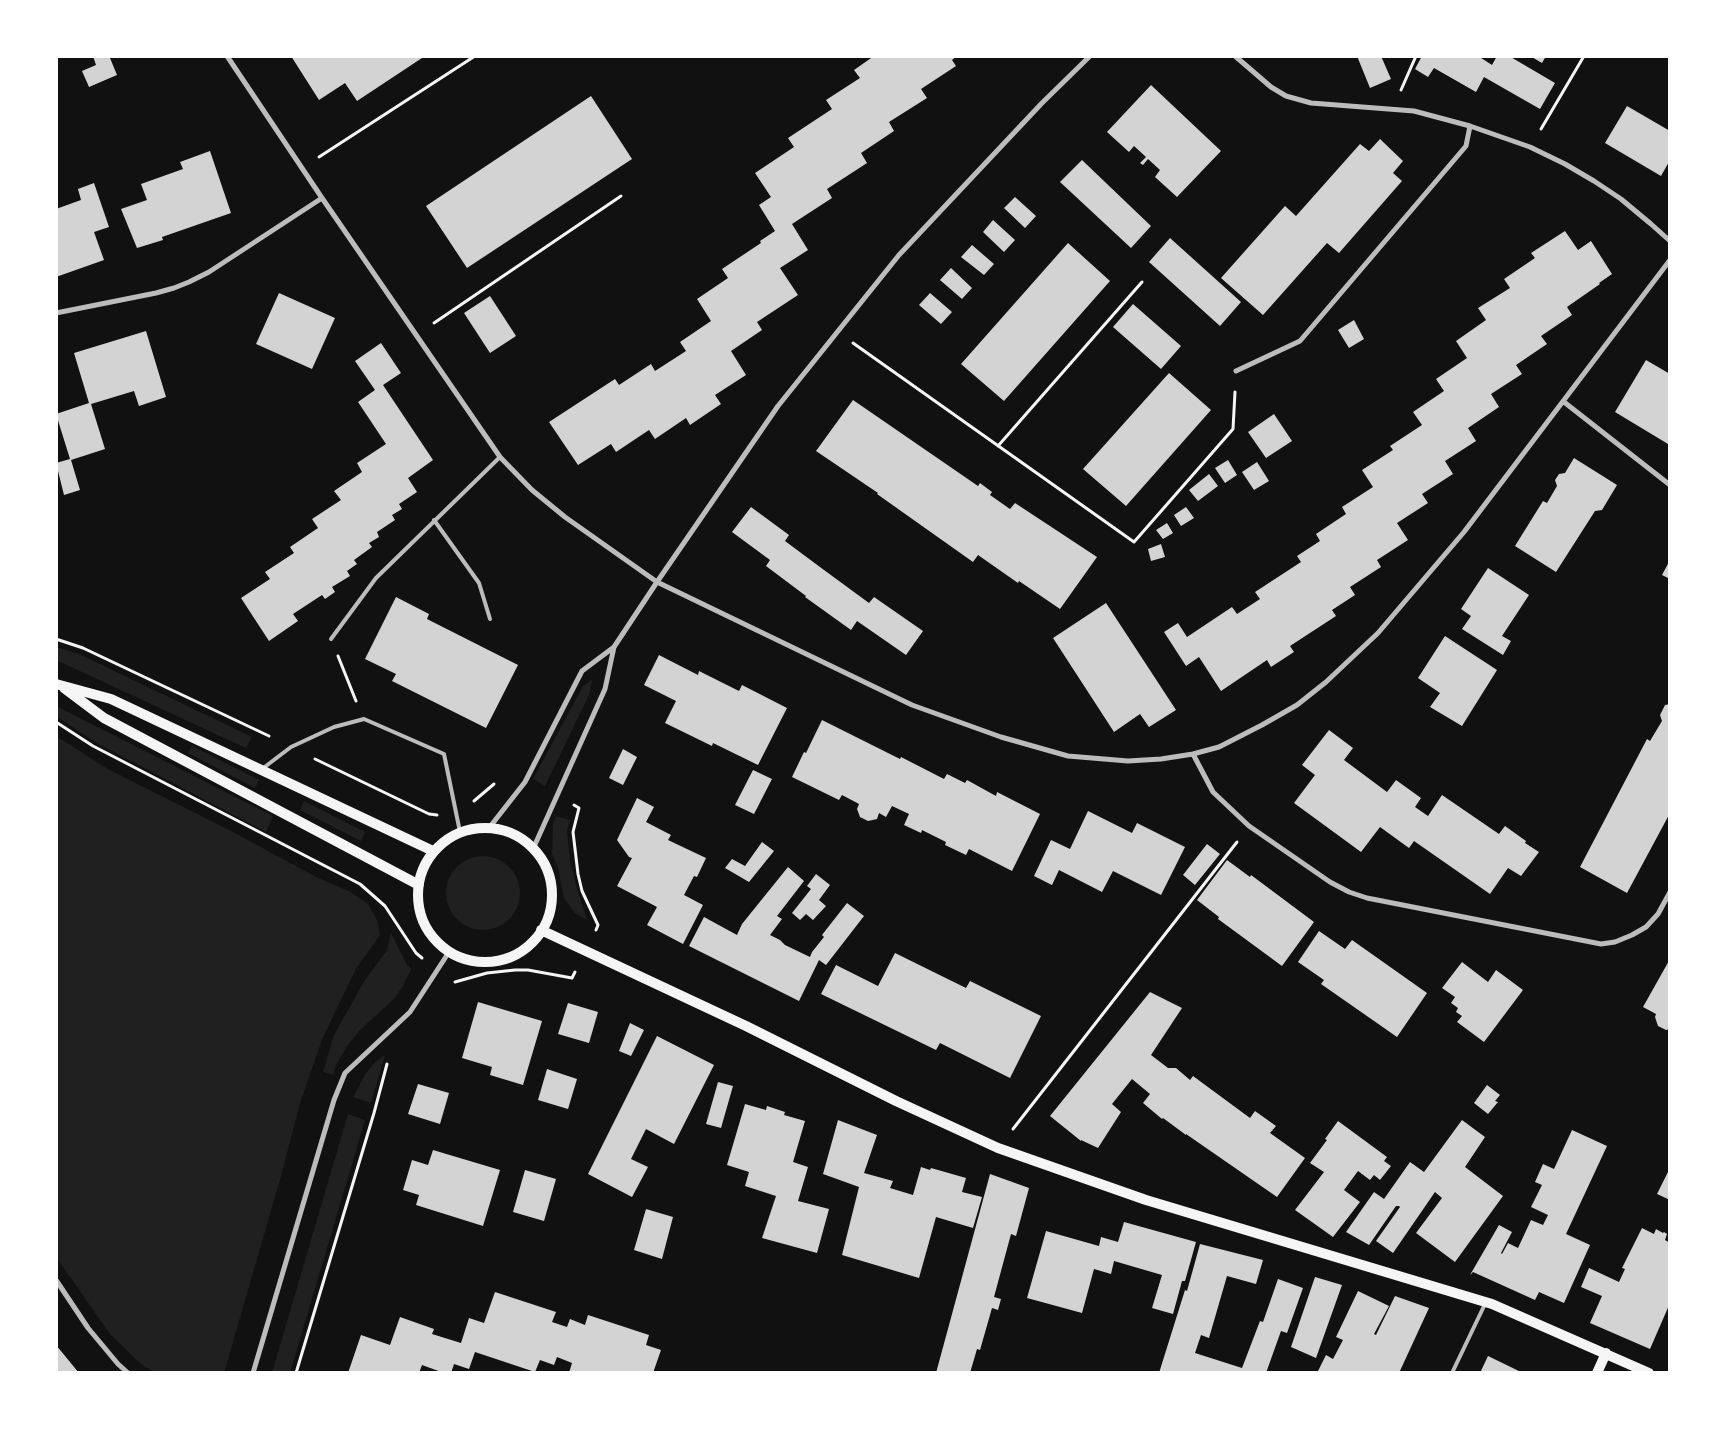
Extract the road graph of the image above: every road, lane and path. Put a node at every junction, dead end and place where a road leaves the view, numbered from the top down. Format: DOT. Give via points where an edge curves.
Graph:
graph roads {
  1 [pos="227,56"];
  2 [pos="475,56"];
  3 [pos="1090,56"];
  4 [pos="1235,56"];
  5 [pos="1416,56"];
  6 [pos="1584,56"];
  7 [pos="1393,109"];
  8 [pos="1470,126"];
  9 [pos="1530,147"];
  10 [pos="302,168"];
  11 [pos="621,196"];
  12 [pos="322,198"];
  13 [pos="1670,241"];
  14 [pos="1670,260"];
  15 [pos="1142,282"];
  16 [pos="56,313"];
  17 [pos="836,332"];
  18 [pos="416,335"];
  19 [pos="1236,371"];
  20 [pos="1564,402"];
  21 [pos="998,446"];
  22 [pos="500,457"];
  23 [pos="1670,485"];
  24 [pos="434,520"];
  25 [pos="657,582"];
  26 [pos="490,619"];
  27 [pos="331,639"];
  28 [pos="614,647"];
  29 [pos="58,685"];
  30 [pos="364,719"];
  31 [pos="56,722"];
  32 [pos="1193,754"];
  33 [pos="262,769"];
  34 [pos="556,796"];
  35 [pos="1249,826"];
  36 [pos="489,828"];
  37 [pos="460,832"];
  38 [pos="533,849"];
  39 [pos="433,852"];
  40 [pos="419,885"];
  41 [pos="1670,892"];
  42 [pos="541,930"];
  43 [pos="586,951"];
  44 [pos="449,952"];
  45 [pos="438,971"];
  46 [pos="387,1063"];
  47 [pos="998,1148"];
  48 [pos="56,1280"];
  49 [pos="1486,1302"];
  50 [pos="1606,1353"];
  51 [pos="128,1373"];
  52 [pos="253,1373"];
  53 [pos="296,1373"];
  54 [pos="1452,1373"];
  55 [pos="1596,1373"];
  56 [pos="1649,1373"];
  1 -- 10 [label="street"];
  2 -- 10 [label="path"];
  3 -- 17 [label="street" via="899,255"];
  4 -- 7 [label="street" via="1264,82 1286,96 1335,106"];
  5 -- 7 [label="path"];
  6 -- 9 [label="path"];
  7 -- 8 [label="street" via="1414,111"];
  8 -- 9 [label="street"];
  8 -- 19 [label="street" via="1466,146 1300,341"];
  9 -- 13 [label="street" via="1614,195"];
  10 -- 12 [label="street"];
  11 -- 18 [label="path"];
  12 -- 16 [label="street" via="210,272 189,282"];
  12 -- 18 [label="street"];
  14 -- 20 [label="street"];
  15 -- 21 [label="path"];
  17 -- 21 [label="path"];
  17 -- 25 [label="street" via="778,406"];
  18 -- 22 [label="street"];
  19 -- 21 [label="path" via="1233,429 1134,542"];
  20 -- 23 [label="street"];
  20 -- 32 [label="street" via="1464,532 1378,633 1297,705 1219,747"];
  22 -- 24 [label="lane"];
  22 -- 25 [label="street" via="532,490 565,517"];
  24 -- 26 [label="lane" via="480,583"];
  24 -- 27 [label="lane" via="376,578"];
  25 -- 28 [label="street"];
  25 -- 32 [label="street" via="912,705 1001,737 1068,756 1128,761"];
  27 -- 30 [label="path"];
  28 -- 34 [label="street" via="605,689"];
  28 -- 36 [label="street" via="582,671 525,782"];
  29 -- 33 [label="main road" via="111,699"];
  29 -- 40 [label="main road" via="104,718"];
  30 -- 33 [label="lane" via="334,727 291,747"];
  30 -- 37 [label="lane" via="444,754"];
  31 -- 45 [label="path" via="93,746 360,884 385,906 416,953"];
  32 -- 35 [label="street" via="1213,792"];
  33 -- 39 [label="main road"];
  34 -- 38 [label="street"];
  34 -- 43 [label="path" via="579,808 573,832 578,874 598,925"];
  35 -- 41 [label="street" via="1349,892 1601,944 1615,942 1646,927 1658,914"];
  35 -- 47 [label="path"];
  36 -- 37 [label="main road"];
  36 -- 38 [label="main road" via="513,834"];
  37 -- 39 [label="main road"];
  38 -- 42 [label="main road" via="542,860 551,888 548,916"];
  39 -- 40 [label="main road"];
  40 -- 44 [label="main road" via="418,901 424,925"];
  42 -- 43 [label="main road"];
  42 -- 44 [label="main road" via="524,949 500,960 474,961"];
  43 -- 45 [label="path" via="572,978 515,970 487,973 455,982"];
  43 -- 47 [label="main road"];
  44 -- 45 [label="street"];
  45 -- 52 [label="street" via="410,1012 345,1073 334,1100"];
  46 -- 53 [label="path"];
  47 -- 49 [label="main road" via="1146,1200"];
  48 -- 51 [label="street" via="98,1341"];
  49 -- 50 [label="main road"];
  49 -- 54 [label="lane"];
  50 -- 55 [label="main road"];
  50 -- 56 [label="main road"];
}
